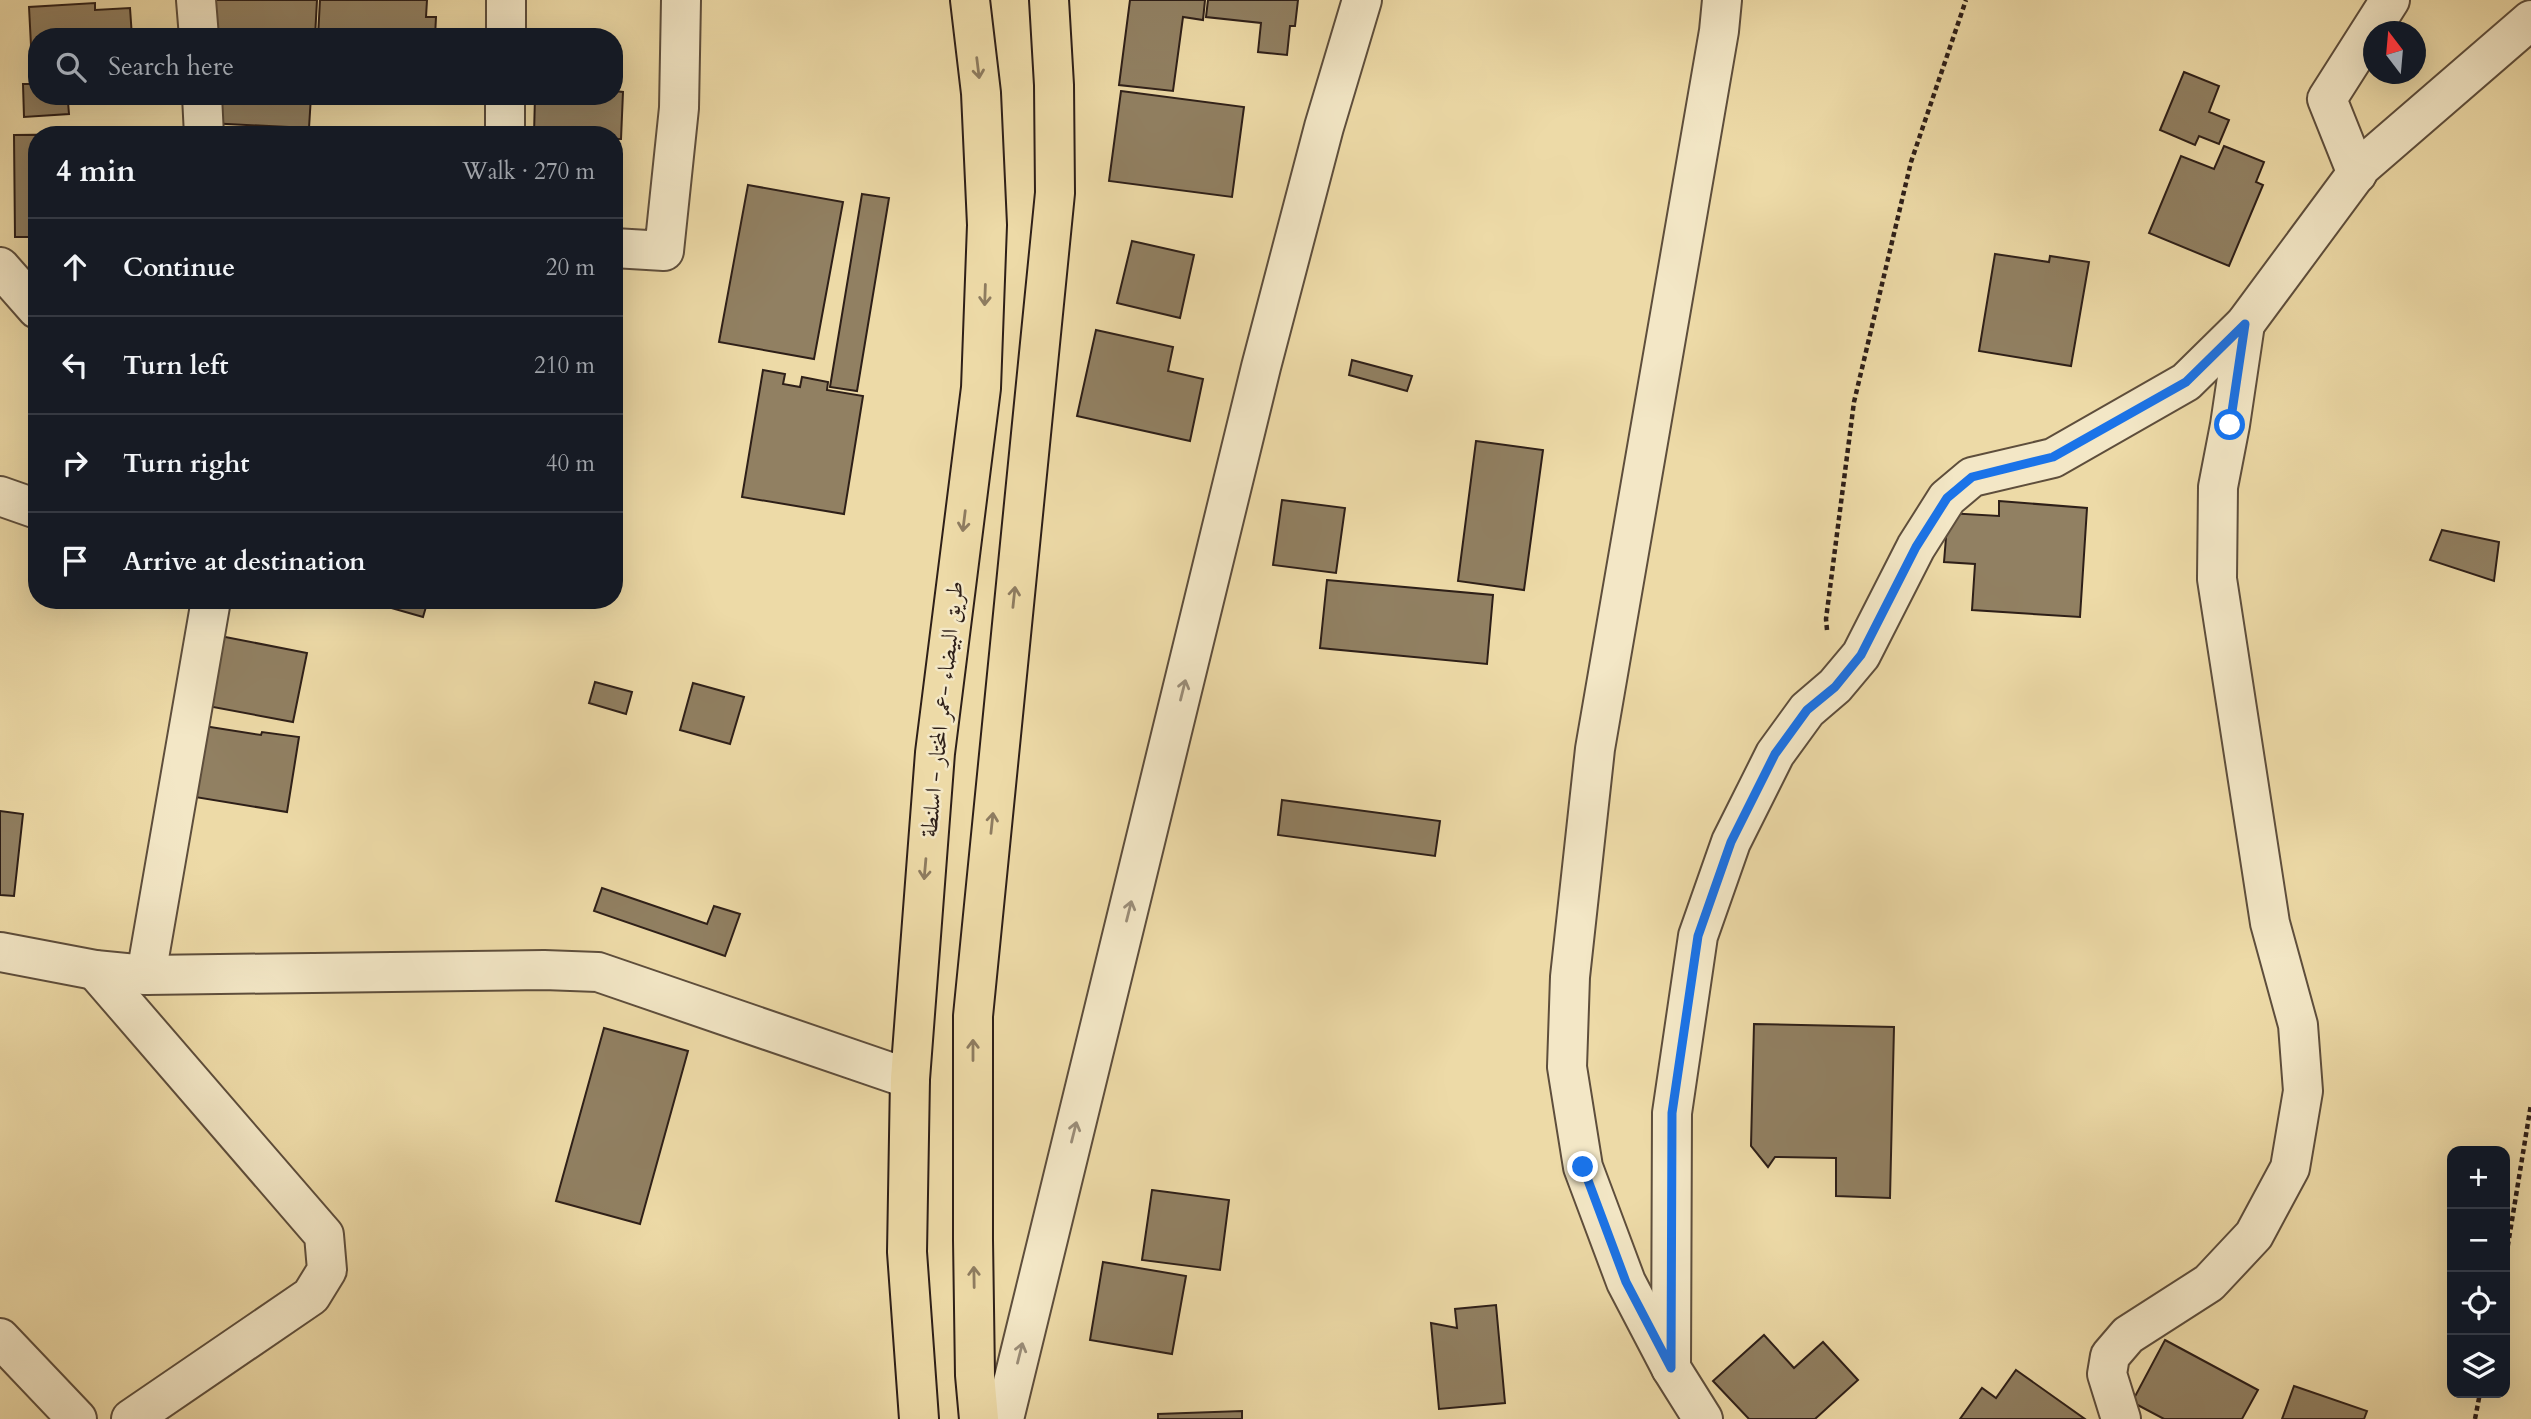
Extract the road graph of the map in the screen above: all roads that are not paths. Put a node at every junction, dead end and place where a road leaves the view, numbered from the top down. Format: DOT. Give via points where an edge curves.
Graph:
graph roads {
  1 [pos="196,0"];
  2 [pos="506,0"];
  3 [pos="681,0"];
  4 [pos="970,0"];
  5 [pos="1049,0"];
  6 [pos="1362,0"];
  7 [pos="1722,0"];
  8 [pos="2390,0"];
  9 [pos="2531,20"];
  10 [pos="198,28"];
  11 [pos="506,28"];
  12 [pos="202,105"];
  13 [pos="505,105"];
  14 [pos="204,126"];
  15 [pos="505,126"];
  16 [pos="2357,174"];
  17 [pos="623,249"];
  18 [pos="0,267"];
  19 [pos="28,299"];
  20 [pos="2245,324"];
  21 [pos="0,496"];
  22 [pos="28,506"];
  23 [pos="209,609"];
  24 [pos="0,952"];
  25 [pos="95,970"];
  26 [pos="146,975"];
  27 [pos="910,1079"];
  28 [pos="0,1338"];
  29 [pos="1671,1368"];
  30 [pos="77,1419"];
  31 [pos="131,1419"];
  32 [pos="919,1419"];
  33 [pos="979,1419"];
  34 [pos="1004,1419"];
  35 [pos="1703,1419"];
  36 [pos="2121,1419"];
  1 -- 10 [label="street"];
  2 -- 11 [label="street"];
  3 -- 17 [label="street" via="679,108 664,251"];
  4 -- 27 [label="main road, طريق البيضاء -عمر المختار - اسلنطة, one-way" via="981,93 987,225 981,388 935,753"];
  33 -- 5 [label="main road, one-way" via="973,1016 1055,193"];
  34 -- 6 [label="street, one-way" via="1261,368"];
  7 -- 29 [label="street" via="1595,749 1570,990 1567,1067 1583,1167 1626,1282"];
  8 -- 16 [label="street" via="2327,99"];
  9 -- 16 [label="street"];
  12 -- 14 [label="street"];
  13 -- 15 [label="street"];
  16 -- 20 [label="street"];
  18 -- 19 [label="street"];
  20 -- 29 [label="street" via="2186,382 2053,457 1972,477 1947,498 1916,547 1861,655 1835,687 1807,710 1775,754 1731,842 1698,936 1672,1113"];
  20 -- 36 [label="street" via="2218,487 2217,579 2270,923 2298,1025 2303,1091 2290,1168 2254,1235 2209,1283 2128,1335 2110,1356 2107,1374"];
  21 -- 22 [label="street"];
  23 -- 26 [label="street"];
  24 -- 25 [label="street"];
  25 -- 26 [label="street"];
  25 -- 31 [label="street" via="324,1235 327,1270 311,1296"];
  26 -- 27 [label="street" via="598,972"];
  27 -- 32 [label="main road, طريق البيضاء -عمر المختار - اسلنطة" via="907,1252"];
  28 -- 30 [label="street"];
  29 -- 35 [label="street"];
}
